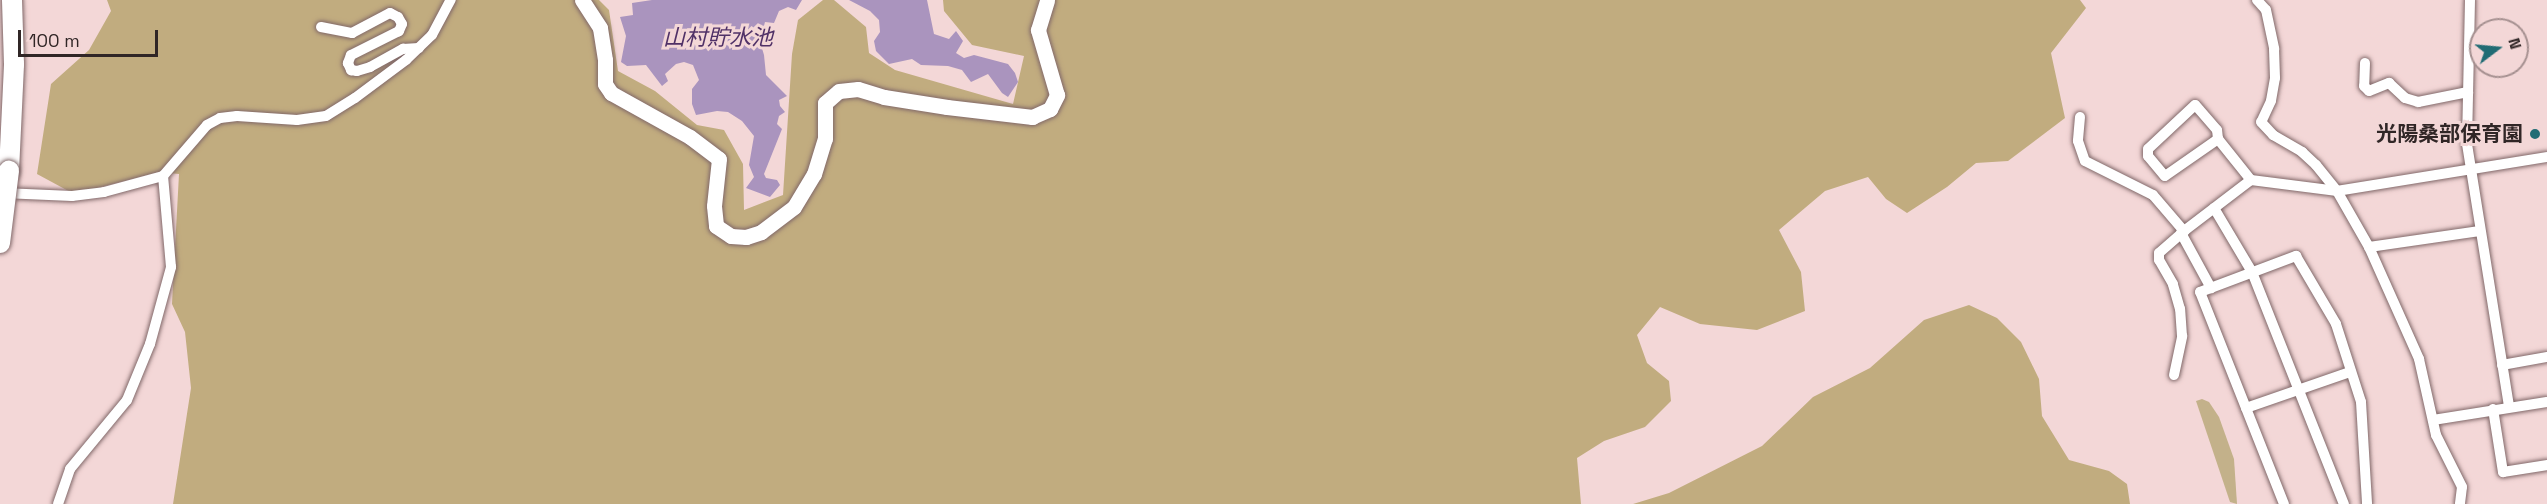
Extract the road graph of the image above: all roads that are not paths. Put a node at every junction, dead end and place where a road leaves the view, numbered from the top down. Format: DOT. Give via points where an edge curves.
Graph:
graph roads {
  1 [pos="12,0"];
  2 [pos="451,0"];
  3 [pos="582,0"];
  4 [pos="1047,0"];
  5 [pos="2256,0"];
  6 [pos="2470,0"];
  7 [pos="321,27"];
  8 [pos="419,48"];
  9 [pos="2365,63"];
  10 [pos="2468,92"];
  11 [pos="2080,117"];
  12 [pos="2218,139"];
  13 [pos="2547,157"];
  14 [pos="2470,170"];
  15 [pos="163,176"];
  16 [pos="2165,176"];
  17 [pos="2251,180"];
  18 [pos="2337,191"];
  19 [pos="2149,192"];
  20 [pos="0,193"];
  21 [pos="2214,208"];
  22 [pos="2480,231"];
  23 [pos="2182,232"];
  24 [pos="0,243"];
  25 [pos="2369,247"];
  26 [pos="2252,272"];
  27 [pos="2211,288"];
  28 [pos="2547,357"];
  29 [pos="2502,365"];
  30 [pos="2350,372"];
  31 [pos="2174,375"];
  32 [pos="2300,389"];
  33 [pos="2547,402"];
  34 [pos="2509,407"];
  35 [pos="2246,408"];
  36 [pos="2493,410"];
  37 [pos="2433,420"];
  38 [pos="2547,465"];
  39 [pos="58,504"];
  40 [pos="2284,504"];
  41 [pos="2344,504"];
  42 [pos="2367,504"];
  43 [pos="2460,504"];
  1 -- 24 [label="highway, bridge" via="14,64 9,171"];
  2 -- 8 [label="street" via="432,35"];
  3 -- 4 [label="street" via="600,28 605,84 611,93 690,136 719,159 716,226 731,236 746,237 761,232 794,207 813,174 825,140 825,103 839,91 858,89 936,105 1032,117 1050,109 1057,95 1038,30"];
  5 -- 18 [label="street" via="2265,10 2274,49 2275,78 2261,122 2273,135 2302,152"];
  6 -- 10 [label="street"];
  7 -- 8 [label="street" via="352,33 390,14 398,17 402,24 399,31 351,55 351,70 370,67 404,49"];
  8 -- 15 [label="street" via="374,85 317,118 220,118 207,125"];
  9 -- 10 [label="street" via="2364,86 2369,91 2389,83 2405,98 2418,102"];
  10 -- 14 [label="street"];
  11 -- 19 [label="street" via="2078,141 2085,161"];
  12 -- 16 [label="street"];
  12 -- 16 [label="street" via="2217,130 2195,105 2148,149 2148,156"];
  12 -- 17 [label="street"];
  13 -- 14 [label="street"];
  14 -- 18 [label="street"];
  14 -- 22 [label="street"];
  15 -- 20 [label="street" via="86,195"];
  15 -- 39 [label="street" via="171,267 150,344 127,400 70,469"];
  16 -- 19 [label="street"];
  17 -- 18 [label="street"];
  17 -- 21 [label="street"];
  18 -- 25 [label="street"];
  19 -- 23 [label="street"];
  21 -- 23 [label="street"];
  21 -- 26 [label="street"];
  22 -- 25 [label="street"];
  22 -- 29 [label="street"];
  23 -- 27 [label="street"];
  23 -- 31 [label="street" via="2159,253 2180,309 2182,336"];
  25 -- 37 [label="street" via="2419,359"];
  26 -- 27 [label="street"];
  26 -- 30 [label="street" via="2296,256 2336,324"];
  26 -- 32 [label="street"];
  27 -- 35 [label="street" via="2200,292"];
  28 -- 29 [label="street"];
  29 -- 34 [label="street"];
  30 -- 32 [label="street"];
  30 -- 42 [label="street" via="2361,402"];
  32 -- 35 [label="street"];
  32 -- 41 [label="street"];
  33 -- 34 [label="street"];
  34 -- 36 [label="street"];
  35 -- 40 [label="street"];
  36 -- 37 [label="street"];
  36 -- 38 [label="street" via="2503,472"];
  37 -- 43 [label="street" via="2443,452 2462,487"];
}
